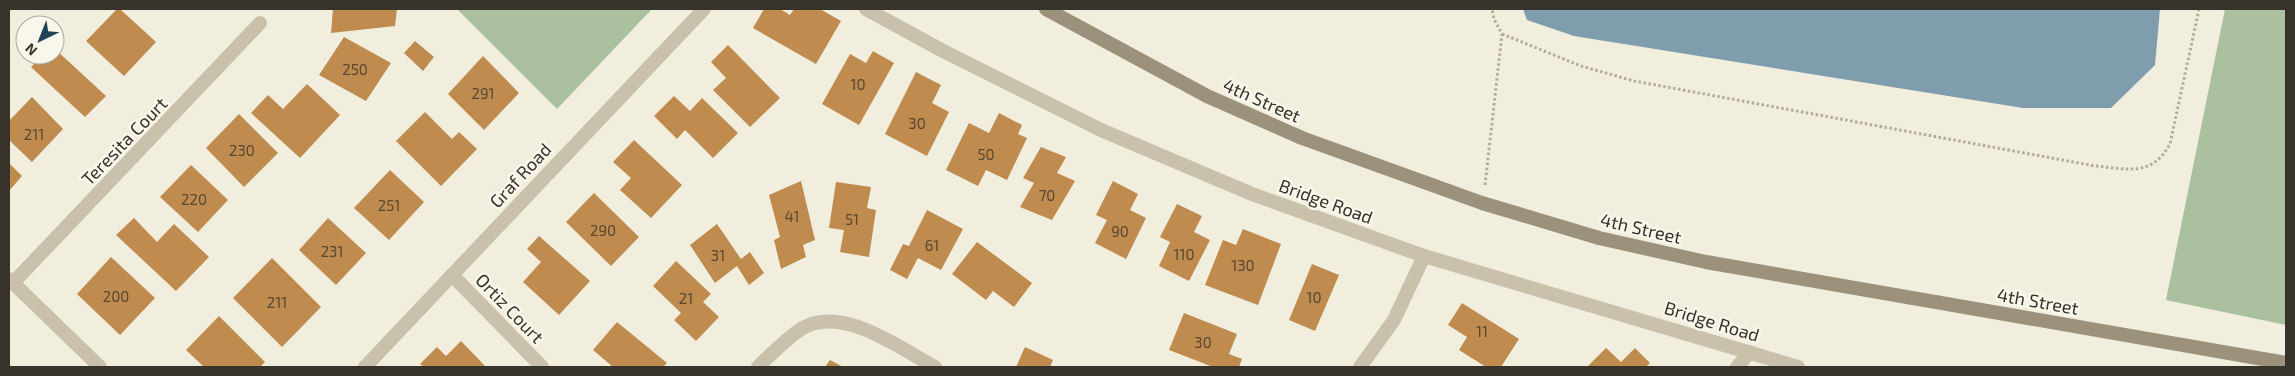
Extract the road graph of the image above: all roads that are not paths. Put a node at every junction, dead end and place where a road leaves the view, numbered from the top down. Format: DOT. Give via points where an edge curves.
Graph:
graph roads {
  1 [pos="704,9"];
  2 [pos="866,9"];
  3 [pos="1046,9"];
  4 [pos="260,23"];
  5 [pos="1424,256"];
  6 [pos="452,275"];
  7 [pos="11,281"];
  8 [pos="1750,352"];
  9 [pos="2286,363"];
  10 [pos="100,367"];
  11 [pos="364,367"];
  12 [pos="542,367"];
  13 [pos="758,367"];
  14 [pos="934,367"];
  15 [pos="1360,367"];
  16 [pos="1737,367"];
  17 [pos="1798,367"];
  1 -- 6 [label="street, Graf Road"];
  2 -- 5 [label="street, Bridge Road" via="1101,130 1252,194"];
  3 -- 9 [label="main road, 4th Street" via="1207,96 1302,138 1482,203 1599,238 1706,262"];
  4 -- 7 [label="street, Teresita Court"];
  5 -- 8 [label="street, Bridge Road"];
  5 -- 15 [label="street" via="1394,320"];
  6 -- 11 [label="street, Graf Road"];
  6 -- 12 [label="street, Ortiz Court"];
  7 -- 10 [label="street"];
  8 -- 16 [label="street"];
  8 -- 17 [label="street, Bridge Road"];
  13 -- 14 [label="street" via="802,329 832,321 874,333"];
}
